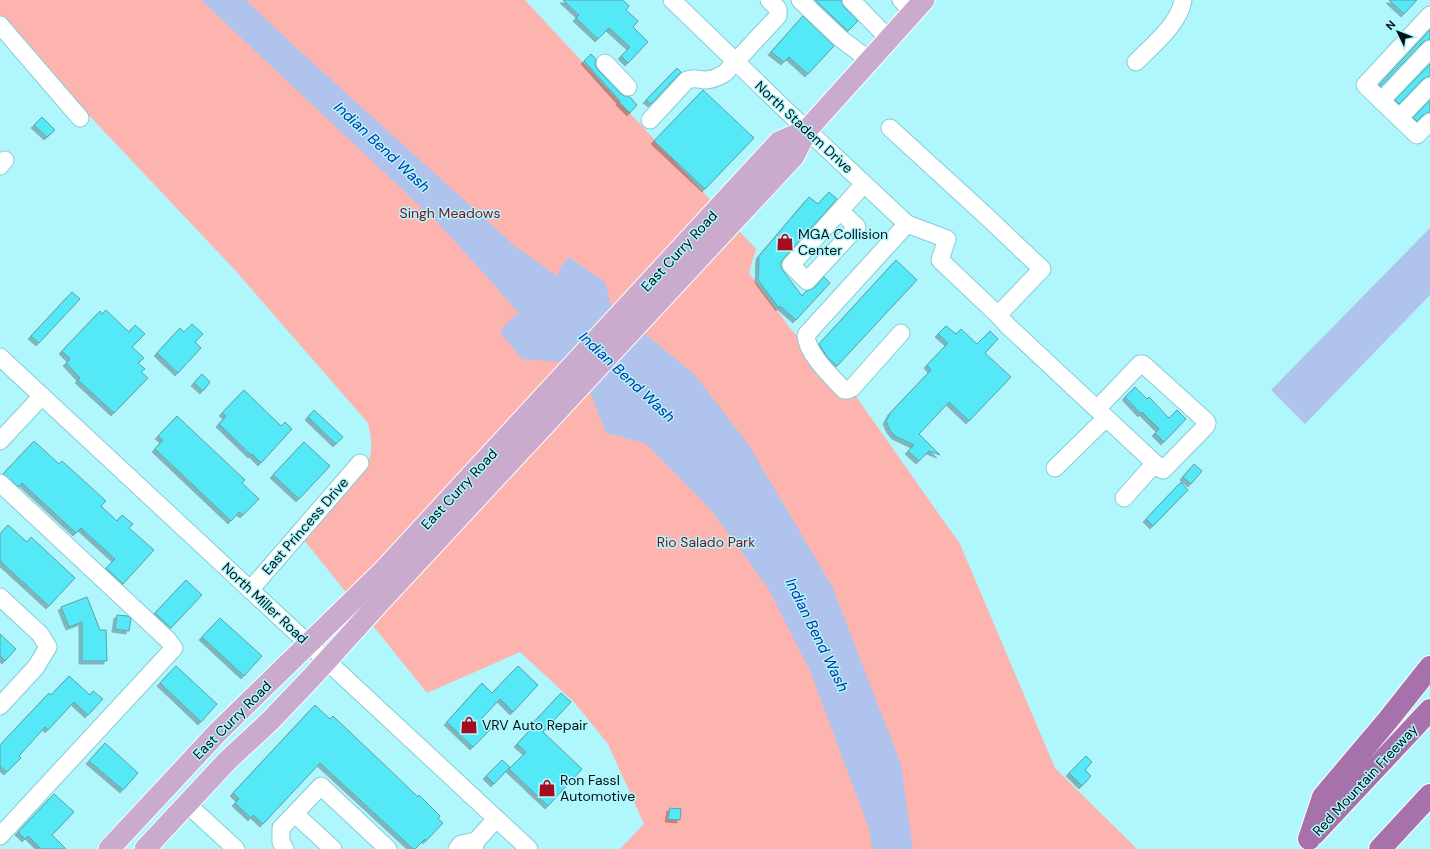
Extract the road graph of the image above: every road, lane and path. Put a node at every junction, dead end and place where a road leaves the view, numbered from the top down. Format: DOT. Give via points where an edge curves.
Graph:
graph roads {
  1 [pos="769,0"];
  2 [pos="800,0"];
  3 [pos="851,0"];
  4 [pos="1183,0"];
  5 [pos="681,3"];
  6 [pos="913,4"];
  7 [pos="1430,15"];
  8 [pos="0,25"];
  9 [pos="889,39"];
  10 [pos="1430,49"];
  11 [pos="869,60"];
  12 [pos="735,61"];
  13 [pos="1136,62"];
  14 [pos="605,63"];
  15 [pos="1430,86"];
  16 [pos="628,87"];
  17 [pos="1381,101"];
  18 [pos="80,118"];
  19 [pos="1399,118"];
  20 [pos="650,120"];
  21 [pos="1430,122"];
  22 [pos="890,128"];
  23 [pos="806,130"];
  24 [pos="864,184"];
  25 [pos="840,211"];
  26 [pos="907,224"];
  27 [pos="998,315"];
  28 [pos="901,332"];
  29 [pos="0,357"];
  30 [pos="567,387"];
  31 [pos="42,396"];
  32 [pos="1102,413"];
  33 [pos="0,441"];
  34 [pos="360,463"];
  35 [pos="1155,463"];
  36 [pos="1055,468"];
  37 [pos="0,483"];
  38 [pos="1124,498"];
  39 [pos="250,590"];
  40 [pos="0,597"];
  41 [pos="309,644"];
  42 [pos="327,660"];
  43 [pos="1430,667"];
  44 [pos="0,706"];
  45 [pos="1430,710"];
  46 [pos="1430,795"];
  47 [pos="188,804"];
  48 [pos="295,814"];
  49 [pos="496,819"];
  50 [pos="0,836"];
  51 [pos="1304,844"];
  52 [pos="0,845"];
  53 [pos="475,845"];
  54 [pos="4,849"];
  55 [pos="109,849"];
  56 [pos="145,849"];
  57 [pos="236,849"];
  58 [pos="285,849"];
  59 [pos="333,849"];
  60 [pos="388,849"];
  61 [pos="457,849"];
  62 [pos="529,849"];
  63 [pos="1380,849"];
  1 -- 12 [label="street" via="778,9 778,16"];
  2 -- 11 [label="street" via="840,38"];
  3 -- 9 [label="street"];
  4 -- 13 [label="street" via="1180,12 1169,28"];
  5 -- 12 [label="street, North Stadem Drive"];
  6 -- 9 [label="main road, East Curry Road"];
  7 -- 17 [label="street" via="1365,86"];
  8 -- 18 [label="street"];
  9 -- 11 [label="main road, East Curry Road"];
  10 -- 17 [label="street"];
  11 -- 23 [label="main road, East Curry Road"];
  12 -- 20 [label="street" via="725,73 715,79 704,80 695,77 687,80"];
  12 -- 23 [label="street, North Stadem Drive"];
  14 -- 16 [label="street"];
  15 -- 19 [label="street"];
  17 -- 19 [label="street"];
  19 -- 21 [label="street" via="1418,136"];
  22 -- 27 [label="street" via="1042,269"];
  23 -- 24 [label="street, North Stadem Drive"];
  23 -- 30 [label="main road, East Curry Road" via="794,156 637,311"];
  24 -- 25 [label="street"];
  24 -- 26 [label="street, North Stadem Drive"];
  26 -- 27 [label="street, North Stadem Drive" via="947,239 940,260"];
  26 -- 28 [label="street" via="806,334 806,341 823,367 844,390 848,390"];
  27 -- 32 [label="street"];
  29 -- 31 [label="street, North Miller Road"];
  30 -- 41 [label="main road, East Curry Road"];
  30 -- 42 [label="main road, East Curry Road"];
  31 -- 33 [label="street"];
  31 -- 39 [label="street, North Miller Road"];
  32 -- 35 [label="street"];
  32 -- 35 [label="street" via="1140,364 1143,364 1206,421 1206,426 1165,470"];
  32 -- 36 [label="street"];
  34 -- 39 [label="street, East Princess Drive"];
  35 -- 38 [label="street"];
  37 -- 50 [label="street" via="148,620 174,648"];
  39 -- 41 [label="street, North Miller Road"];
  40 -- 44 [label="street" via="40,634 48,647 36,667"];
  41 -- 42 [label="street, North Miller Road"];
  41 -- 55 [label="main road, East Curry Road" via="218,732"];
  42 -- 47 [label="main road, East Curry Road"];
  42 -- 49 [label="street, North Miller Road"];
  43 -- 51 [label="highway" via="1323,798"];
  45 -- 51 [label="highway, Red Mountain Freeway"];
  46 -- 63 [label="highway"];
  47 -- 56 [label="main road, East Curry Road"];
  47 -- 57 [label="street"];
  48 -- 58 [label="street" via="281,828 281,842"];
  48 -- 59 [label="street"];
  48 -- 60 [label="street" via="321,786"];
  49 -- 53 [label="street"];
  49 -- 62 [label="street, North Miller Road"];
  52 -- 54 [label="street"];
  53 -- 61 [label="street" via="461,844"];
}
